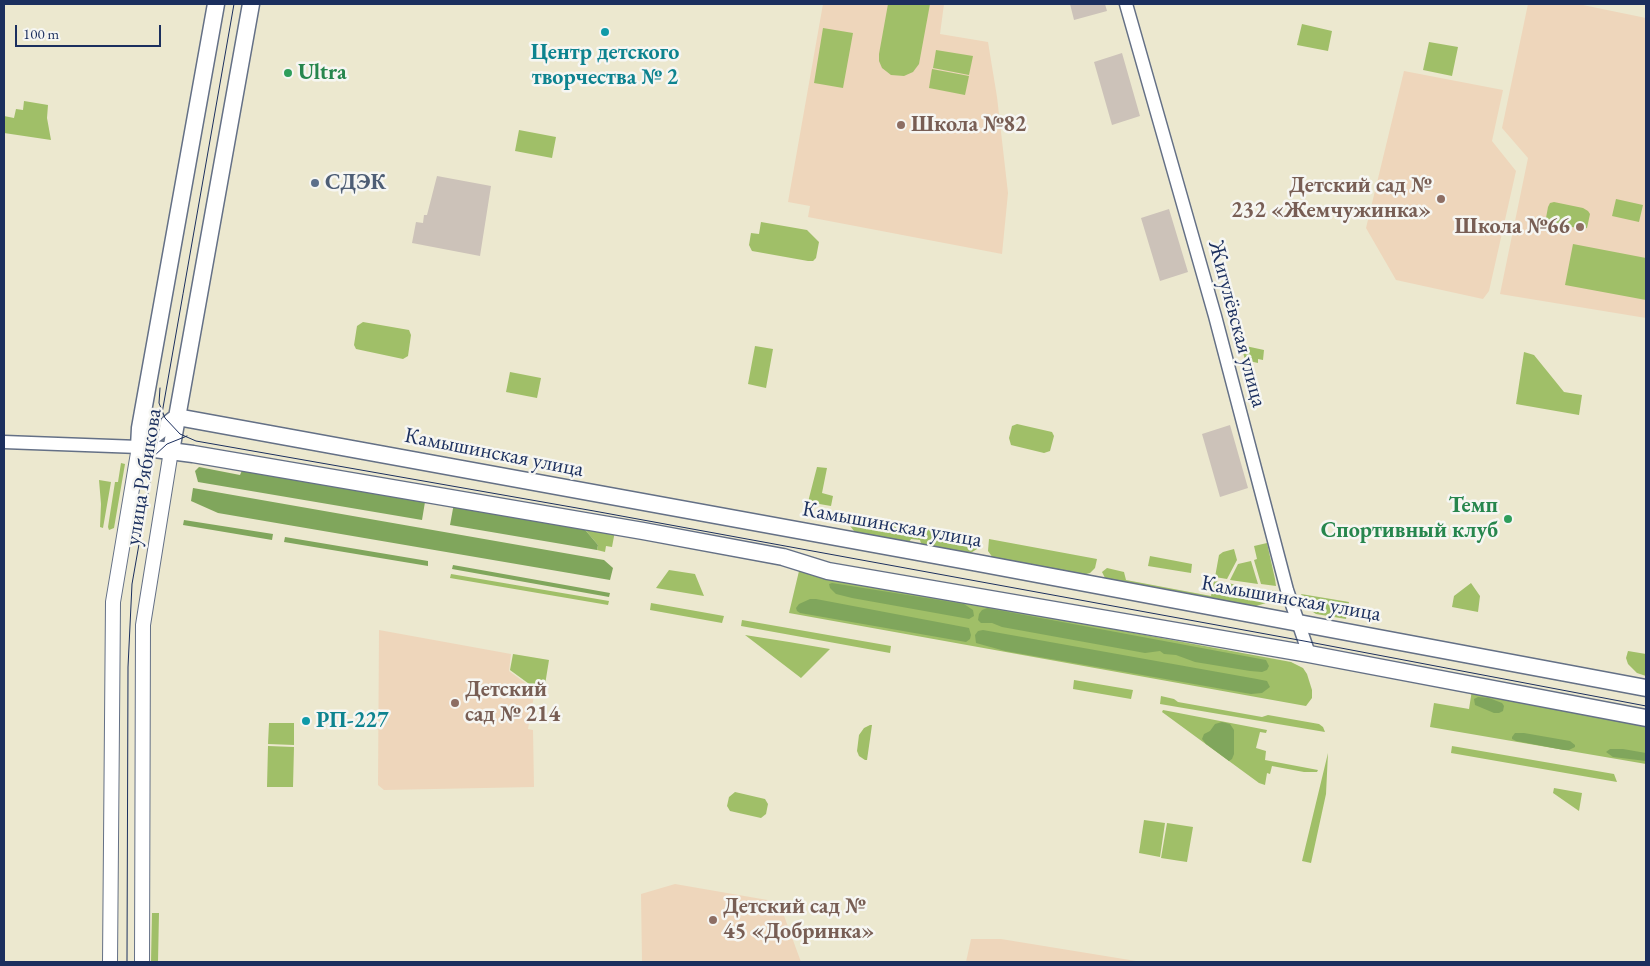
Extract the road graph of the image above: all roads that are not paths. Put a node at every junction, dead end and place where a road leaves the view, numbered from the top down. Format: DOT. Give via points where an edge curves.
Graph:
graph roads {
  1 [pos="216,4"];
  2 [pos="252,4"];
  3 [pos="1126,4"];
  4 [pos="177,417"];
  5 [pos="4,442"];
  6 [pos="139,447"];
  7 [pos="171,451"];
  8 [pos="1298,623"];
  9 [pos="1309,654"];
  10 [pos="1646,688"];
  11 [pos="1646,718"];
  12 [pos="110,962"];
  13 [pos="142,962"];
  1 -- 6 [label="main road, улица Рябикова"];
  2 -- 4 [label="main road, улица Рябикова"];
  3 -- 8 [label="street, Жигулёвская улица"];
  4 -- 6 [label="main road"];
  4 -- 7 [label="main road, улица Рябикова"];
  4 -- 8 [label="main road, Камышинская улица"];
  5 -- 6 [label="street"];
  6 -- 7 [label="main road"];
  6 -- 12 [label="main road, улица Рябикова" via="112,602"];
  7 -- 9 [label="main road" via="643,531 783,557 828,571"];
  7 -- 13 [label="main road, улица Рябикова" via="143,625"];
  8 -- 9 [label="street, Жигулёвская улица"];
  8 -- 10 [label="main road, Камышинская улица"];
  9 -- 11 [label="main road"];
}
